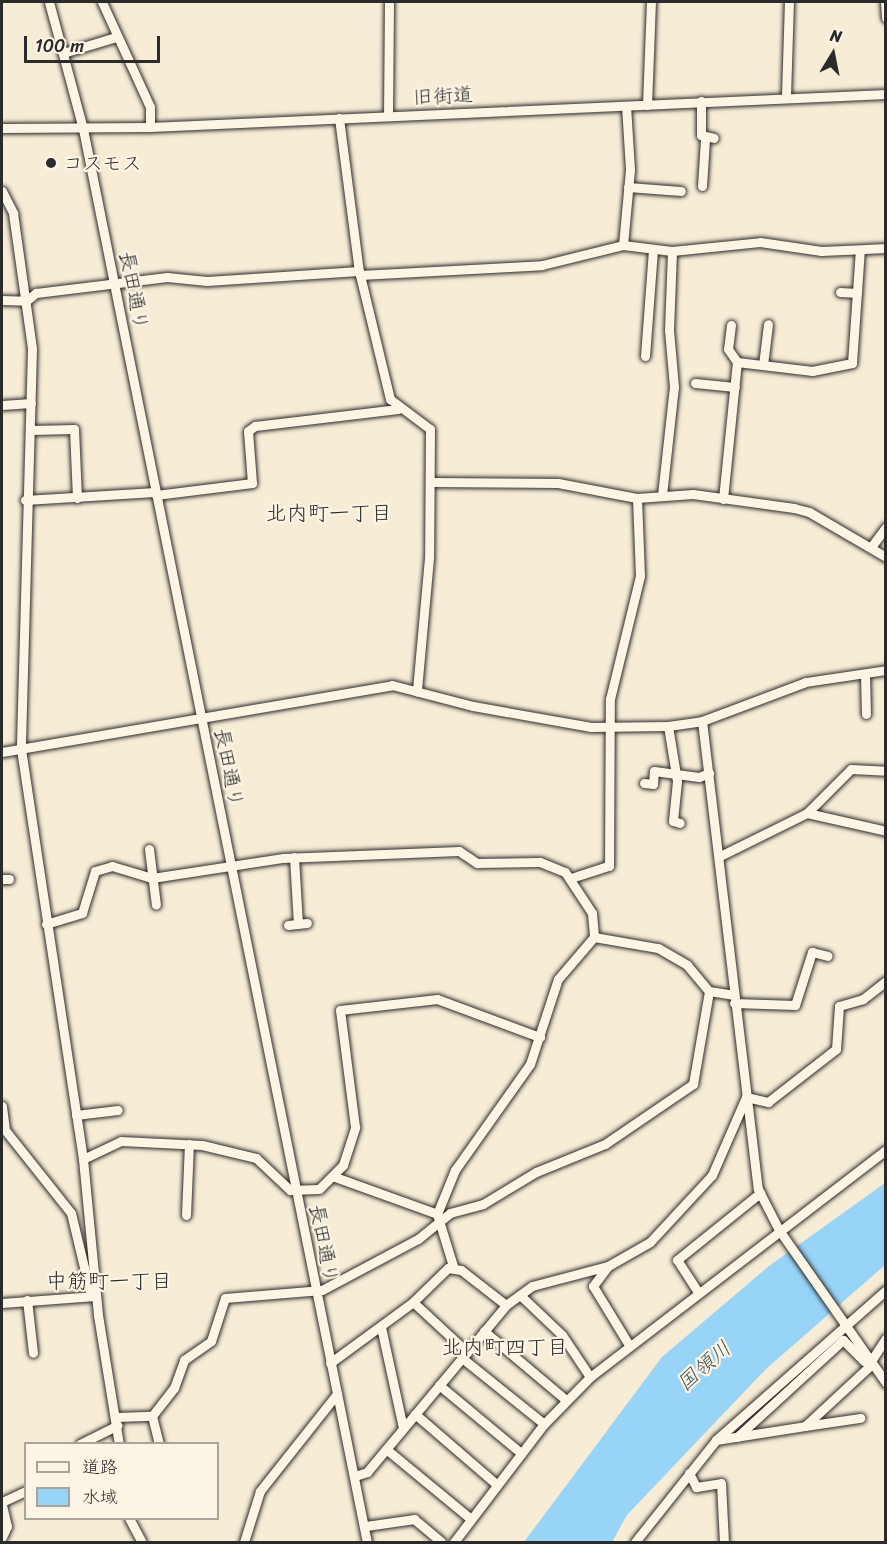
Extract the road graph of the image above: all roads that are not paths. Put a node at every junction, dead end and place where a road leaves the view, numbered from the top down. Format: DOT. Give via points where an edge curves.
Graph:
graph roads {
  1 [pos="49,2"];
  2 [pos="102,2"];
  3 [pos="389,2"];
  4 [pos="789,2"];
  5 [pos="885,2"];
  6 [pos="648,7"];
  7 [pos="885,18"];
  8 [pos="116,37"];
  9 [pos="63,53"];
  10 [pos="885,94"];
  11 [pos="786,96"];
  12 [pos="701,101"];
  13 [pos="647,105"];
  14 [pos="626,106"];
  15 [pos="388,116"];
  16 [pos="339,118"];
  17 [pos="2,128"];
  18 [pos="150,128"];
  19 [pos="83,129"];
  20 [pos="706,180"];
  21 [pos="628,187"];
  22 [pos="2,191"];
  23 [pos="681,191"];
  24 [pos="623,245"];
  25 [pos="885,248"];
  26 [pos="653,249"];
  27 [pos="860,250"];
  28 [pos="672,251"];
  29 [pos="359,273"];
  30 [pos="114,284"];
  31 [pos="840,292"];
  32 [pos="857,292"];
  33 [pos="2,300"];
  34 [pos="26,301"];
  35 [pos="768,324"];
  36 [pos="731,325"];
  37 [pos="645,356"];
  38 [pos="737,362"];
  39 [pos="763,365"];
  40 [pos="695,383"];
  41 [pos="735,387"];
  42 [pos="31,403"];
  43 [pos="2,405"];
  44 [pos="398,409"];
  45 [pos="31,430"];
  46 [pos="430,482"];
  47 [pos="156,494"];
  48 [pos="662,495"];
  49 [pos="77,498"];
  50 [pos="637,498"];
  51 [pos="723,499"];
  52 [pos="25,500"];
  53 [pos="885,527"];
  54 [pos="871,547"];
  55 [pos="885,557"];
  56 [pos="885,670"];
  57 [pos="868,674"];
  58 [pos="417,691"];
  59 [pos="869,713"];
  60 [pos="201,720"];
  61 [pos="702,721"];
  62 [pos="668,726"];
  63 [pos="609,727"];
  64 [pos="21,749"];
  65 [pos="2,752"];
  66 [pos="885,771"];
  67 [pos="709,773"];
  68 [pos="675,775"];
  69 [pos="644,783"];
  70 [pos="807,813"];
  71 [pos="680,823"];
  72 [pos="885,831"];
  73 [pos="149,849"];
  74 [pos="720,856"];
  75 [pos="294,857"];
  76 [pos="231,865"];
  77 [pos="152,878"];
  78 [pos="571,878"];
  79 [pos="156,905"];
  80 [pos="46,924"];
  81 [pos="298,924"];
  82 [pos="594,936"];
  83 [pos="828,956"];
  84 [pos="885,981"];
  85 [pos="709,991"];
  86 [pos="734,999"];
  87 [pos="540,1036"];
  88 [pos="746,1097"];
  89 [pos="2,1106"];
  90 [pos="118,1110"];
  91 [pos="76,1115"];
  92 [pos="3,1130"];
  93 [pos="189,1144"];
  94 [pos="885,1150"];
  95 [pos="83,1159"];
  96 [pos="334,1177"];
  97 [pos="296,1192"];
  98 [pos="760,1193"];
  99 [pos="186,1215"];
  100 [pos="439,1217"];
  101 [pos="781,1232"];
  102 [pos="453,1266"];
  103 [pos="608,1266"];
  104 [pos="885,1290"];
  105 [pos="315,1292"];
  106 [pos="698,1292"];
  107 [pos="520,1294"];
  108 [pos="94,1296"];
  109 [pos="27,1299"];
  110 [pos="413,1302"];
  111 [pos="2,1303"];
  112 [pos="506,1305"];
  113 [pos="843,1321"];
  114 [pos="381,1327"];
  115 [pos="484,1331"];
  116 [pos="885,1338"];
  117 [pos="630,1345"];
  118 [pos="33,1353"];
  119 [pos="464,1355"];
  120 [pos="330,1363"];
  121 [pos="870,1364"];
  122 [pos="590,1377"];
  123 [pos="885,1383"];
  124 [pos="439,1385"];
  125 [pos="338,1394"];
  126 [pos="566,1400"];
  127 [pos="415,1414"];
  128 [pos="152,1416"];
  129 [pos="860,1419"];
  130 [pos="117,1421"];
  131 [pos="544,1424"];
  132 [pos="805,1426"];
  133 [pos="403,1428"];
  134 [pos="737,1437"];
  135 [pos="716,1440"];
  136 [pos="82,1442"];
  137 [pos="119,1442"];
  138 [pos="159,1442"];
  139 [pos="386,1449"];
  140 [pos="521,1453"];
  141 [pos="689,1473"];
  142 [pos="355,1476"];
  143 [pos="496,1484"];
  144 [pos="24,1492"];
  145 [pos="2,1504"];
  146 [pos="471,1519"];
  147 [pos="130,1520"];
  148 [pos="366,1526"];
  149 [pos="2,1538"];
  150 [pos="142,1542"];
  151 [pos="244,1542"];
  152 [pos="367,1542"];
  153 [pos="441,1542"];
  154 [pos="454,1542"];
  155 [pos="634,1542"];
  156 [pos="724,1542"];
  1 -- 9 [label="street, 長田通り"];
  2 -- 8 [label="street"];
  3 -- 15 [label="street"];
  4 -- 11 [label="street"];
  5 -- 7 [label="street"];
  6 -- 13 [label="street" via="652,53"];
  8 -- 9 [label="street"];
  8 -- 18 [label="street" via="150,107"];
  9 -- 19 [label="street, 長田通り"];
  10 -- 11 [label="street, 旧街道"];
  11 -- 12 [label="street, 旧街道"];
  12 -- 13 [label="street, 旧街道"];
  12 -- 20 [label="street" via="709,138"];
  13 -- 14 [label="street, 旧街道"];
  14 -- 15 [label="street, 旧街道"];
  14 -- 21 [label="street"];
  15 -- 16 [label="street, 旧街道"];
  16 -- 18 [label="street, 旧街道"];
  16 -- 29 [label="street"];
  17 -- 19 [label="street, 旧街道"];
  18 -- 19 [label="street, 旧街道"];
  19 -- 30 [label="street, 長田通り"];
  21 -- 23 [label="street"];
  21 -- 24 [label="street"];
  22 -- 34 [label="street" via="13,213"];
  24 -- 26 [label="street"];
  24 -- 29 [label="street" via="542,265"];
  25 -- 27 [label="street"];
  26 -- 28 [label="street"];
  26 -- 37 [label="street"];
  27 -- 28 [label="street" via="760,242"];
  27 -- 32 [label="street"];
  28 -- 48 [label="street" via="669,330 674,387"];
  29 -- 30 [label="street" via="207,281 167,277"];
  29 -- 44 [label="street" via="384,376"];
  30 -- 34 [label="street" via="36,294"];
  30 -- 47 [label="street, 長田通り"];
  31 -- 32 [label="street"];
  32 -- 39 [label="street" via="852,363 813,371"];
  33 -- 34 [label="street"];
  34 -- 42 [label="street"];
  35 -- 39 [label="street"];
  36 -- 38 [label="street" via="728,349"];
  38 -- 39 [label="street"];
  38 -- 41 [label="street"];
  40 -- 41 [label="street"];
  41 -- 51 [label="street"];
  42 -- 43 [label="street"];
  42 -- 45 [label="street"];
  44 -- 46 [label="street" via="420,417 430,429"];
  44 -- 47 [label="street" via="255,426 248,432 252,483"];
  45 -- 49 [label="street" via="74,429"];
  45 -- 52 [label="street"];
  46 -- 50 [label="street" via="482,478 558,483"];
  46 -- 58 [label="street"];
  47 -- 49 [label="street"];
  47 -- 60 [label="street, 長田通り"];
  48 -- 50 [label="street"];
  48 -- 51 [label="street"];
  49 -- 52 [label="street"];
  50 -- 63 [label="street" via="640,576 610,699"];
  51 -- 54 [label="street" via="809,512"];
  52 -- 64 [label="street"];
  53 -- 54 [label="street"];
  54 -- 55 [label="street"];
  56 -- 57 [label="street"];
  57 -- 59 [label="street"];
  57 -- 61 [label="street" via="806,682"];
  58 -- 60 [label="street" via="392,685"];
  58 -- 63 [label="street" via="473,706"];
  60 -- 64 [label="street"];
  60 -- 76 [label="street, 長田通り"];
  61 -- 62 [label="street"];
  61 -- 67 [label="street"];
  62 -- 63 [label="street"];
  62 -- 68 [label="street"];
  63 -- 78 [label="street" via="609,866"];
  64 -- 65 [label="street"];
  64 -- 80 [label="street"];
  66 -- 70 [label="street" via="851,769"];
  67 -- 68 [label="street"];
  67 -- 74 [label="street"];
  68 -- 69 [label="street" via="654,771 653,784"];
  68 -- 71 [label="street" via="673,821"];
  70 -- 72 [label="street"];
  70 -- 74 [label="street"];
  73 -- 77 [label="street"];
  74 -- 86 [label="street"];
  75 -- 76 [label="street"];
  75 -- 78 [label="street" via="459,851 477,863 496,866 540,862"];
  75 -- 81 [label="street" via="292,892"];
  76 -- 77 [label="street"];
  76 -- 97 [label="street, 長田通り"];
  77 -- 79 [label="street"];
  77 -- 80 [label="street" via="118,867 98,869 86,910"];
  78 -- 82 [label="street" via="592,913"];
  80 -- 91 [label="street"];
  82 -- 85 [label="street" via="658,948 687,965"];
  82 -- 87 [label="street" via="558,979"];
  83 -- 86 [label="street" via="812,952 795,1005"];
  84 -- 88 [label="street" via="863,999 839,1006 836,1049 768,1102"];
  85 -- 86 [label="street"];
  85 -- 100 [label="street" via="693,1084 605,1144"];
  86 -- 88 [label="street"];
  87 -- 96 [label="street" via="437,999 340,1010 355,1127"];
  87 -- 100 [label="street" via="530,1064 498,1116 455,1170"];
  88 -- 98 [label="street"];
  88 -- 103 [label="street" via="712,1175 650,1242"];
  89 -- 92 [label="street"];
  90 -- 91 [label="street"];
  91 -- 95 [label="street"];
  92 -- 108 [label="street" via="71,1213"];
  93 -- 95 [label="street" via="121,1142"];
  93 -- 97 [label="street" via="256,1158"];
  93 -- 99 [label="street"];
  94 -- 101 [label="street"];
  95 -- 108 [label="street"];
  96 -- 97 [label="street" via="319,1189"];
  96 -- 100 [label="street"];
  97 -- 105 [label="street, 長田通り"];
  98 -- 101 [label="street"];
  98 -- 106 [label="street" via="677,1260"];
  100 -- 102 [label="street"];
  100 -- 105 [label="street" via="418,1239"];
  101 -- 106 [label="street"];
  101 -- 113 [label="street"];
  102 -- 110 [label="street"];
  102 -- 112 [label="street"];
  103 -- 107 [label="street" via="532,1286"];
  103 -- 117 [label="street" via="593,1286"];
  104 -- 113 [label="street"];
  105 -- 120 [label="street, 長田通り"];
  105 -- 128 [label="street" via="225,1298 211,1341 184,1359 174,1388"];
  106 -- 117 [label="street"];
  107 -- 112 [label="street"];
  107 -- 122 [label="street" via="562,1335"];
  108 -- 109 [label="street"];
  108 -- 130 [label="street"];
  109 -- 111 [label="street"];
  109 -- 118 [label="street"];
  110 -- 114 [label="street"];
  110 -- 119 [label="street"];
  112 -- 115 [label="street"];
  113 -- 121 [label="street"];
  113 -- 135 [label="street"];
  114 -- 120 [label="street"];
  114 -- 133 [label="street"];
  115 -- 119 [label="street"];
  115 -- 126 [label="street"];
  116 -- 121 [label="street"];
  117 -- 122 [label="street"];
  119 -- 124 [label="street"];
  119 -- 131 [label="street"];
  120 -- 125 [label="street, 長田通り"];
  121 -- 123 [label="street"];
  121 -- 132 [label="street"];
  121 -- 134 [label="street" via="843,1340"];
  122 -- 126 [label="street"];
  124 -- 127 [label="street"];
  124 -- 140 [label="street"];
  125 -- 142 [label="street, 長田通り"];
  125 -- 151 [label="street" via="260,1491"];
  126 -- 131 [label="street"];
  127 -- 133 [label="street"];
  127 -- 143 [label="street"];
  128 -- 130 [label="street"];
  128 -- 138 [label="street"];
  129 -- 132 [label="street"];
  130 -- 136 [label="street"];
  130 -- 137 [label="street"];
  131 -- 140 [label="street"];
  132 -- 134 [label="street"];
  133 -- 139 [label="street"];
  134 -- 135 [label="street"];
  135 -- 141 [label="street"];
  139 -- 142 [label="street" via="367,1472"];
  139 -- 146 [label="street"];
  140 -- 143 [label="street"];
  141 -- 155 [label="street"];
  141 -- 156 [label="street" via="696,1487 721,1483"];
  142 -- 148 [label="street, 長田通り"];
  143 -- 146 [label="street"];
  144 -- 145 [label="street"];
  145 -- 149 [label="street" via="7,1526"];
  146 -- 154 [label="street"];
  147 -- 150 [label="street"];
  148 -- 152 [label="street, 長田通り"];
  148 -- 153 [label="street" via="414,1519"];
}
